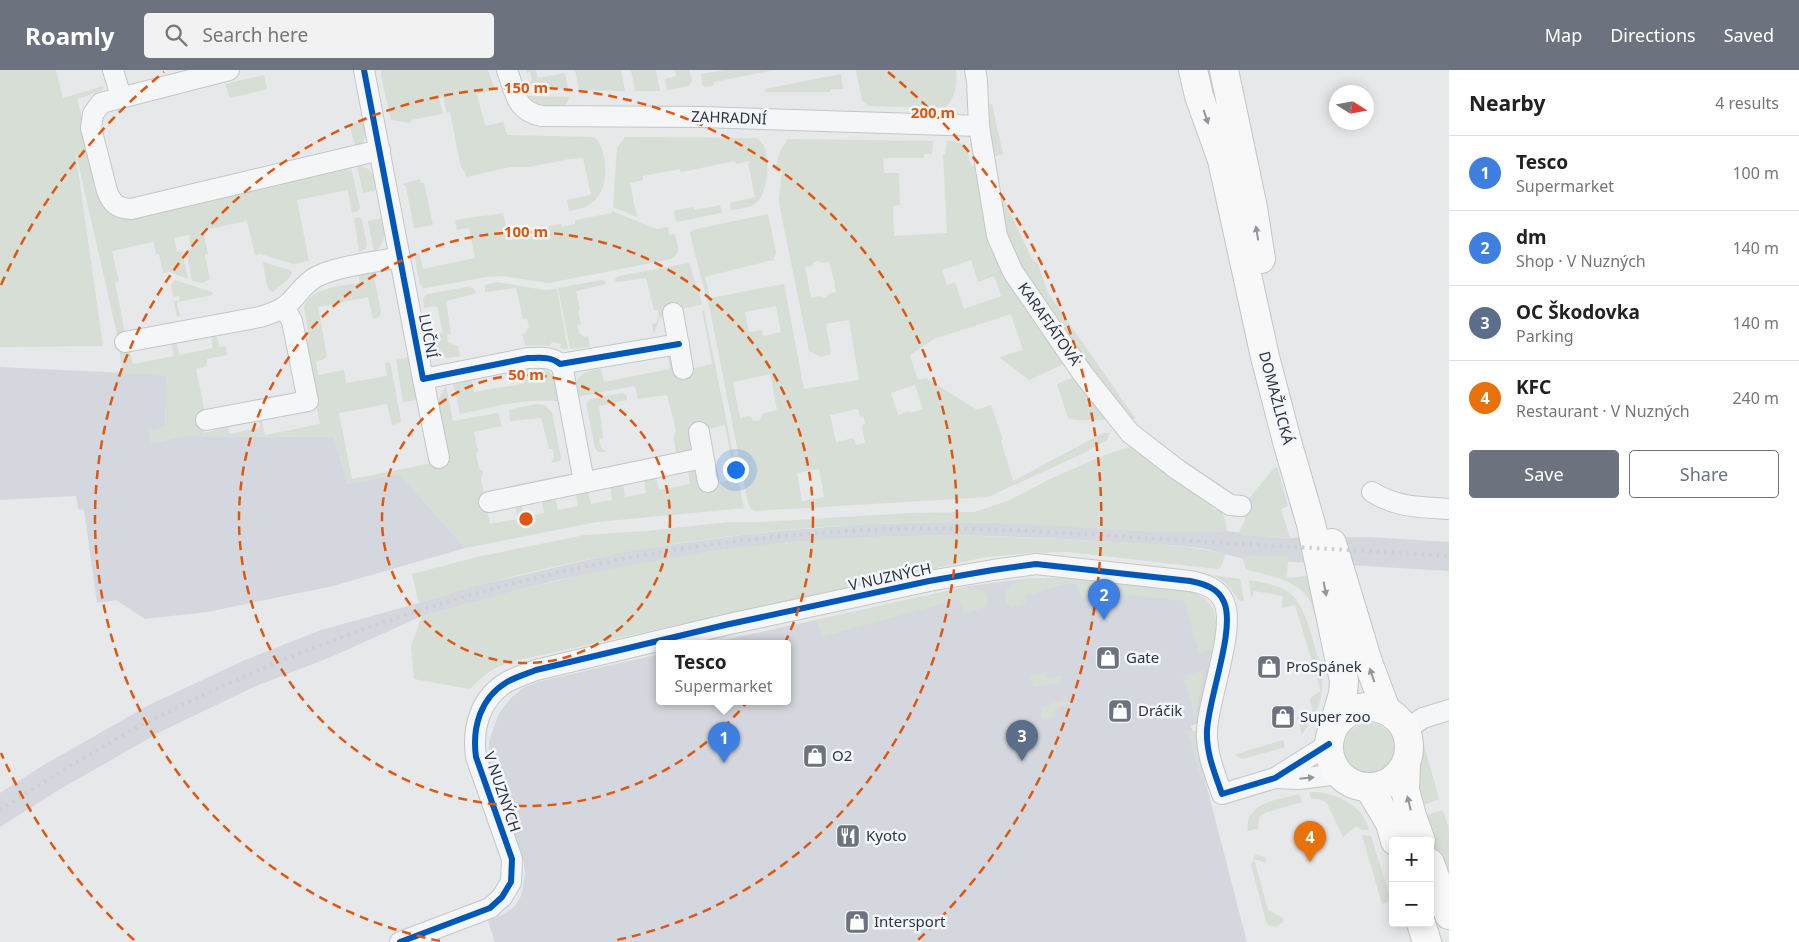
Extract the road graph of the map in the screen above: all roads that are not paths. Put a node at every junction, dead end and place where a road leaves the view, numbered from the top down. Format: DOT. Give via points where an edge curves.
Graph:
graph roads {
  1 [pos="113,70"];
  2 [pos="229,70"];
  3 [pos="364,70"];
  4 [pos="507,70"];
  5 [pos="975,70"];
  6 [pos="1193,70"];
  7 [pos="1224,70"];
  8 [pos="121,97"];
  9 [pos="978,126"];
  10 [pos="380,150"];
  11 [pos="400,257"];
  12 [pos="284,307"];
  13 [pos="673,313"];
  14 [pos="125,342"];
  15 [pos="679,344"];
  16 [pos="560,364"];
  17 [pos="683,368"];
  18 [pos="424,380"];
  19 [pos="206,420"];
  20 [pos="698,432"];
  21 [pos="438,458"];
  22 [pos="703,458"];
  23 [pos="584,482"];
  24 [pos="708,482"];
  25 [pos="1372,492"];
  26 [pos="489,502"];
  27 [pos="1240,506"];
  28 [pos="1449,509"];
  29 [pos="662,640"];
  30 [pos="656,641"];
  31 [pos="1386,710"];
  32 [pos="1449,710"];
  33 [pos="1406,730"];
  34 [pos="1331,736"];
  35 [pos="1406,764"];
  36 [pos="1339,774"];
  37 [pos="1275,778"];
  38 [pos="1369,788"];
  39 [pos="1394,837"];
  40 [pos="1420,837"];
  41 [pos="1434,874"];
  42 [pos="1449,915"];
  43 [pos="1422,927"];
  44 [pos="400,942"];
  45 [pos="1427,942"];
  1 -- 8 [label="street"];
  2 -- 8 [label="street"];
  3 -- 10 [label="street, LUČNÍ"];
  4 -- 9 [label="street, ZAHRADNÍ" via="517,99 532,115"];
  5 -- 9 [label="street, KARAFIÁTOVÁ"];
  6 -- 34 [label="main road, DOMAŽLICKÁ, one-way" via="1222,160 1265,357 1323,578 1344,681"];
  31 -- 7 [label="main road, DOMAŽLICKÁ, one-way" via="1326,526 1288,388"];
  8 -- 10 [label="street" via="101,103 91,120 107,191 111,201 121,208 131,210"];
  9 -- 27 [label="street, KARAFIÁTOVÁ" via="997,236 1013,272 1084,374 1130,433 1230,505"];
  10 -- 11 [label="street, LUČNÍ"];
  11 -- 12 [label="street" via="316,277"];
  11 -- 18 [label="street, LUČNÍ"];
  12 -- 14 [label="street" via="260,317"];
  12 -- 19 [label="street" via="292,321 308,400"];
  13 -- 15 [label="street"];
  15 -- 16 [label="street, LUČNÍ"];
  15 -- 17 [label="street"];
  16 -- 18 [label="street, LUČNÍ" via="555,359 528,358"];
  16 -- 23 [label="street"];
  18 -- 21 [label="street, LUČNÍ"];
  20 -- 22 [label="street"];
  22 -- 23 [label="street"];
  22 -- 24 [label="street"];
  23 -- 26 [label="street"];
  25 -- 28 [label="street" via="1386,501 1406,506"];
  29 -- 37 [label="street, V NUZNÝCH" via="929,581 1036,564 1206,584 1224,601 1228,618 1207,730 1208,749 1222,794"];
  30 -- 44 [label="street, V NUZNÝCH" via="536,670 506,683 487,701 475,729 474,747 512,859 511,882 498,902 480,912"];
  31 -- 33 [label="main road" via="1398,718"];
  31 -- 34 [label="main road" via="1374,707 1356,709 1341,718"];
  32 -- 33 [label="street" via="1423,718"];
  33 -- 35 [label="main road" via="1409,753"];
  34 -- 36 [label="main road" via="1329,755"];
  34 -- 37 [label="street, V NUZNÝCH"];
  35 -- 38 [label="main road" via="1391,781"];
  40 -- 35 [label="main road, one-way" via="1405,790"];
  37 -- 36 [label="street, V NUZNÝCH, one-way" via="1300,779"];
  36 -- 38 [label="main road" via="1353,784"];
  38 -- 39 [label="main road" via="1390,823"];
  41 -- 42 [label="main road"];
  43 -- 45 [label="main road"];
}
